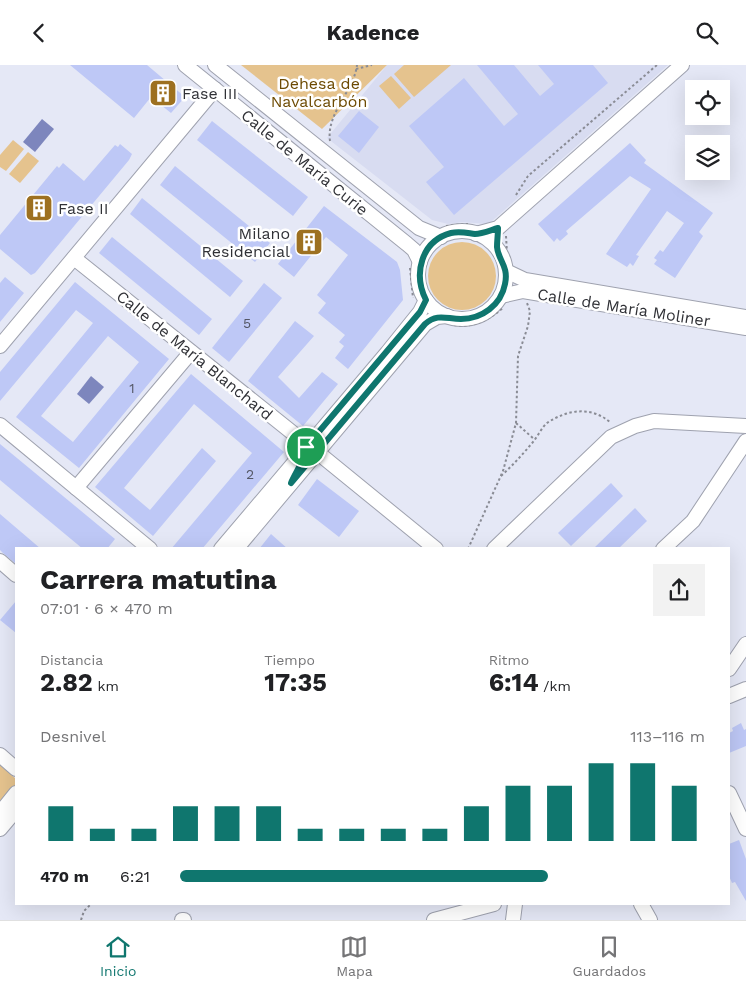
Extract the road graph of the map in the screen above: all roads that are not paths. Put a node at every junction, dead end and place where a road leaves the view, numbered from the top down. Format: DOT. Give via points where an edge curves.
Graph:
graph roads {
  1 [pos="185,65"];
  2 [pos="215,65"];
  3 [pos="682,65"];
  4 [pos="215,89"];
  5 [pos="473,229"];
  6 [pos="503,230"];
  7 [pos="442,231"];
  8 [pos="499,248"];
  9 [pos="74,258"];
  10 [pos="415,264"];
  11 [pos="509,266"];
  12 [pos="420,300"];
  13 [pos="503,301"];
  14 [pos="746,317"];
  15 [pos="448,321"];
  16 [pos="746,328"];
  17 [pos="0,346"];
  18 [pos="191,352"];
  19 [pos="0,425"];
  20 [pos="746,426"];
  21 [pos="746,441"];
  22 [pos="311,450"];
  23 [pos="76,488"];
  24 [pos="148,547"];
  25 [pos="223,547"];
  26 [pos="238,547"];
  27 [pos="433,547"];
  28 [pos="496,547"];
  29 [pos="665,547"];
  30 [pos="0,561"];
  31 [pos="15,574"];
  32 [pos="746,645"];
  33 [pos="733,654"];
  34 [pos="746,689"];
  35 [pos="730,693"];
  36 [pos="0,755"];
  37 [pos="15,768"];
  38 [pos="15,794"];
  39 [pos="730,796"];
  40 [pos="15,811"];
  41 [pos="0,813"];
  42 [pos="738,816"];
  43 [pos="0,829"];
  44 [pos="746,829"];
  45 [pos="490,905"];
  46 [pos="515,905"];
  47 [pos="642,905"];
  48 [pos="434,920"];
  49 [pos="513,920"];
  50 [pos="650,920"];
  1 -- 4 [label="street, Calle de María Curie"];
  2 -- 7 [label="street, Calle de María Curie" via="419,229"];
  3 -- 6 [label="street"];
  4 -- 9 [label="street"];
  4 -- 10 [label="street, Calle de María Curie" via="407,244 414,251"];
  5 -- 6 [label="street"];
  5 -- 7 [label="street"];
  5 -- 8 [label="street"];
  6 -- 8 [label="street"];
  7 -- 10 [label="street"];
  8 -- 11 [label="street"];
  9 -- 17 [label="street"];
  9 -- 18 [label="street, Calle de María Blanchard"];
  10 -- 12 [label="street"];
  11 -- 13 [label="street"];
  11 -- 14 [label="street, Calle de María Moliner" via="525,280"];
  12 -- 15 [label="street"];
  12 -- 22 [label="street" via="420,312"];
  13 -- 15 [label="street" via="484,314"];
  13 -- 16 [label="street, Calle de María Moliner" via="523,291"];
  15 -- 22 [label="street" via="437,317 425,324"];
  18 -- 22 [label="street, Calle de María Blanchard"];
  18 -- 23 [label="street"];
  19 -- 23 [label="street"];
  20 -- 28 [label="street" via="654,421 611,437"];
  21 -- 29 [label="street" via="692,521"];
  22 -- 25 [label="street"];
  22 -- 26 [label="street" via="298,466 291,483"];
  22 -- 27 [label="street, Calle de María Blanchard"];
  23 -- 24 [label="street"];
  30 -- 31 [label="street"];
  32 -- 33 [label="street"];
  34 -- 35 [label="street"];
  36 -- 37 [label="street"];
  38 -- 41 [label="street"];
  39 -- 42 [label="street"];
  40 -- 43 [label="street"];
  42 -- 44 [label="street"];
  45 -- 48 [label="street"];
  46 -- 49 [label="street"];
  47 -- 50 [label="street"];
}
